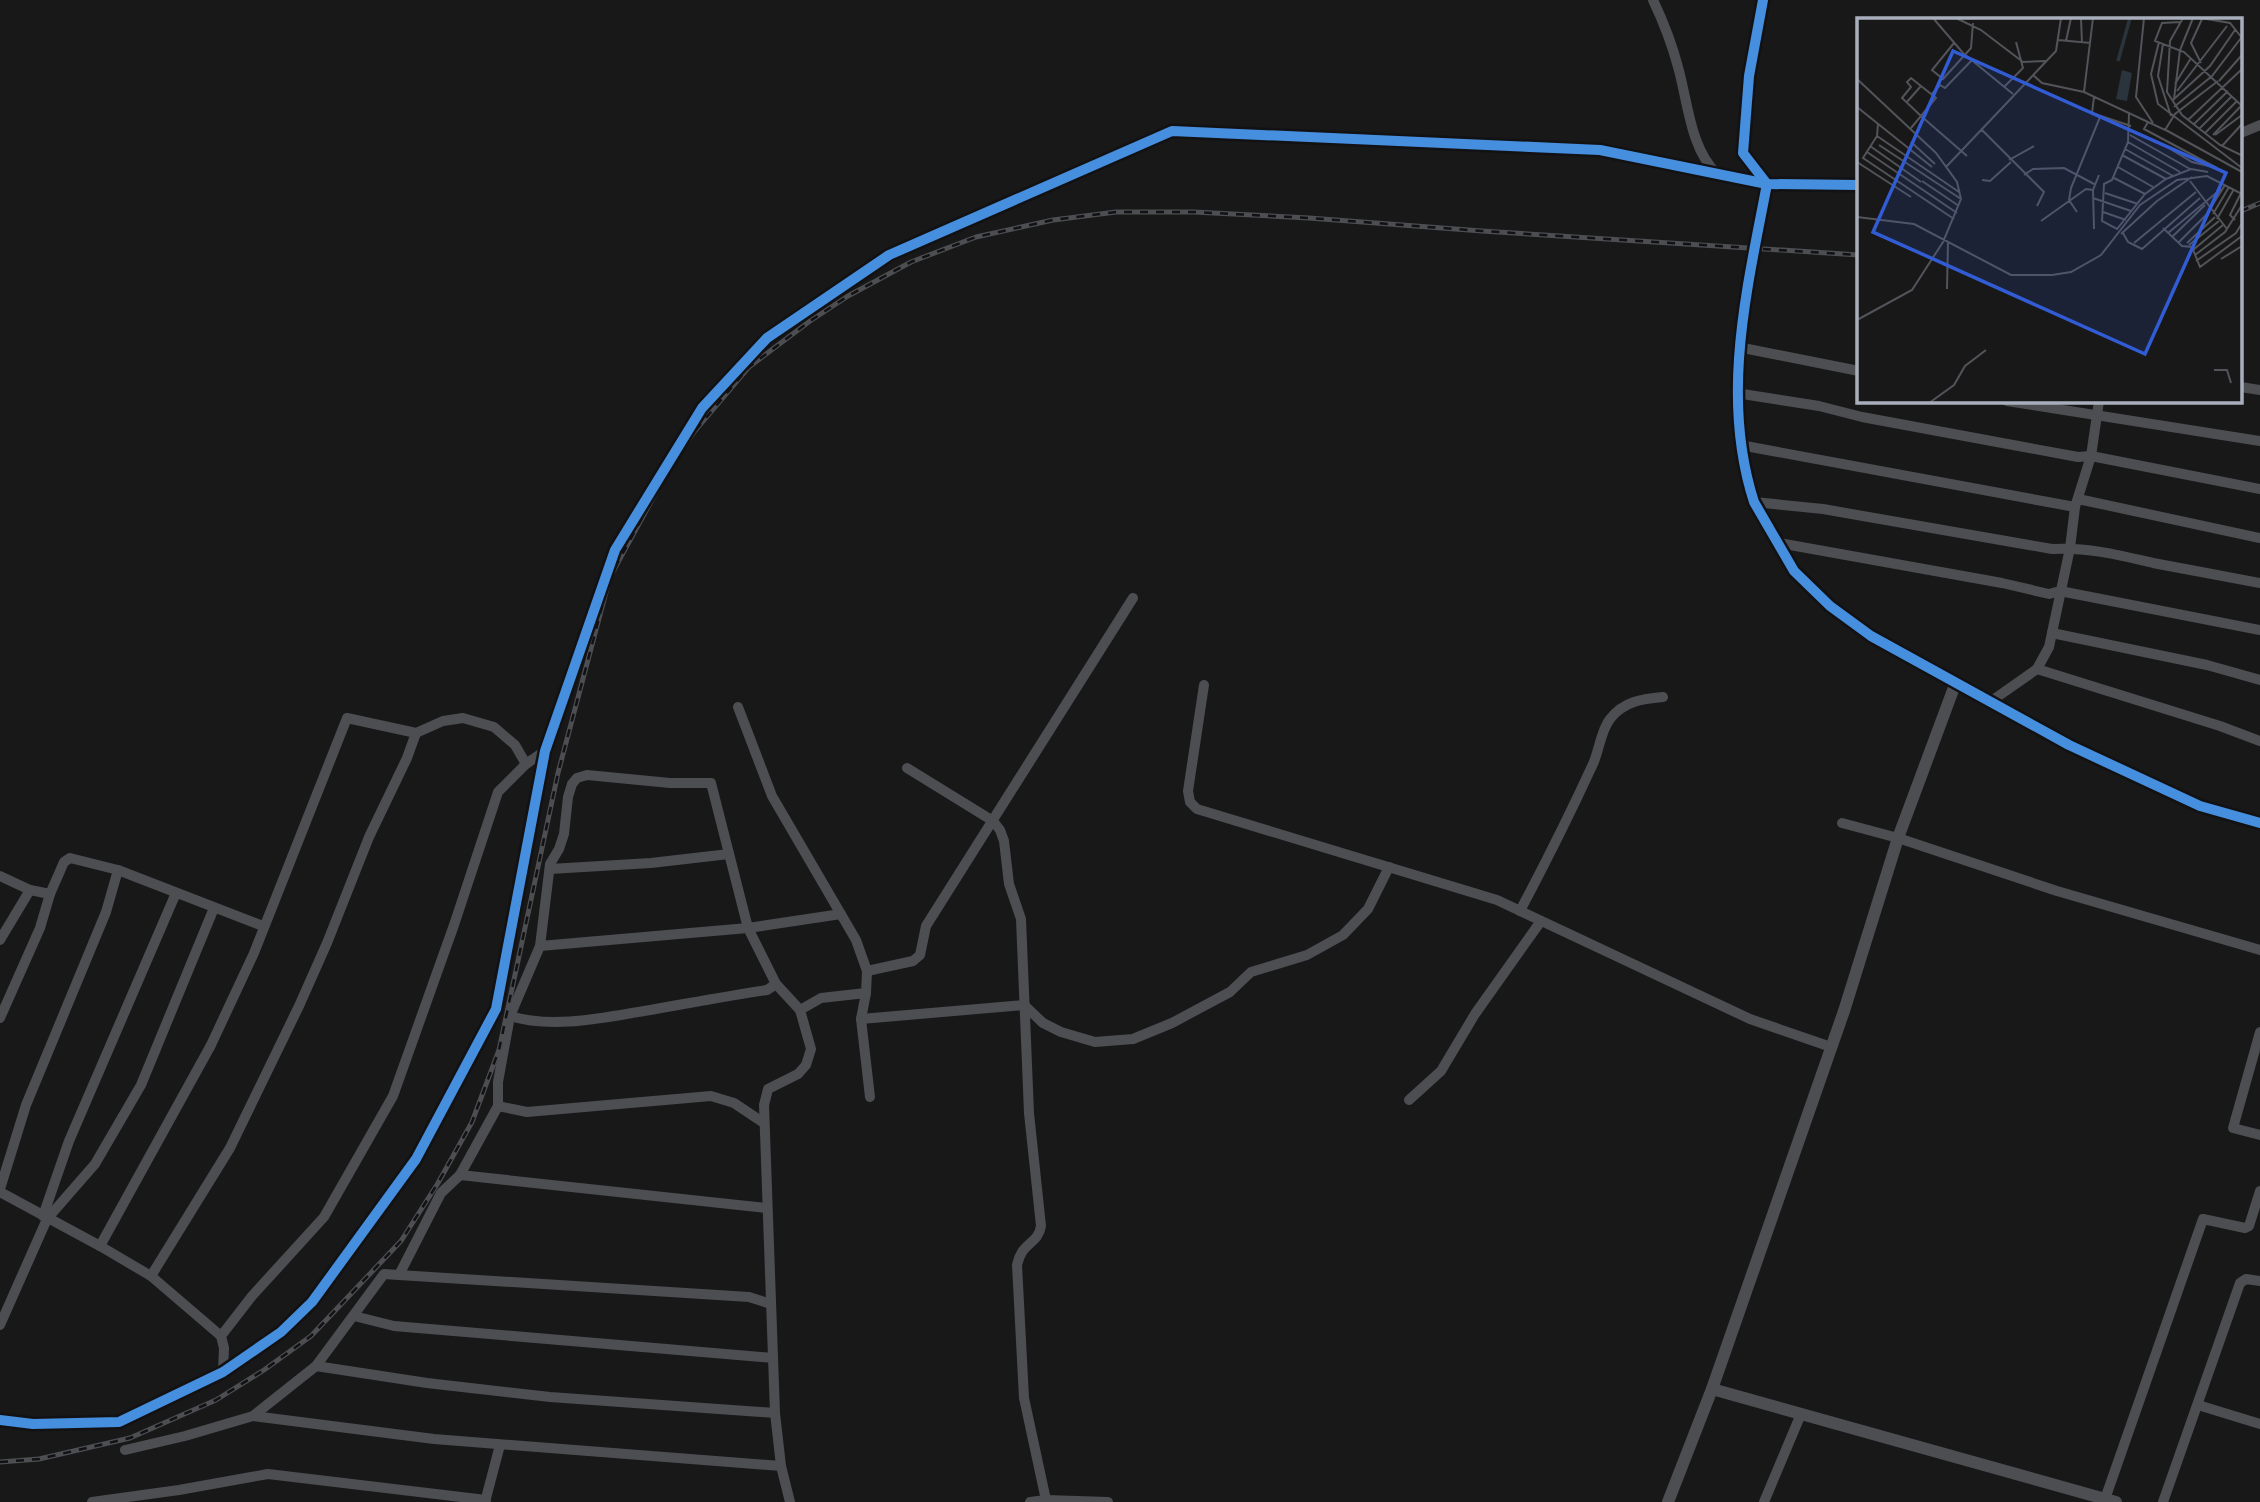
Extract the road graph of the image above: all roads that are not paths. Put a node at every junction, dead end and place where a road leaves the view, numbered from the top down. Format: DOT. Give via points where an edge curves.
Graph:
graph roads {
  1 [pos="1653,0"];
  2 [pos="1763,0"];
  3 [pos="2260,125"];
  4 [pos="2242,133"];
  5 [pos="1717,174"];
  6 [pos="1767,184"];
  7 [pos="1857,185"];
  8 [pos="1738,347"];
  9 [pos="1857,371"];
  10 [pos="2242,387"];
  11 [pos="2260,390"];
  12 [pos="1736,393"];
  13 [pos="2013,402"];
  14 [pos="2099,402"];
  15 [pos="2096,415"];
  16 [pos="2260,441"];
  17 [pos="1740,445"];
  18 [pos="2091,456"];
  19 [pos="2260,489"];
  20 [pos="1754,502"];
  21 [pos="2077,503"];
  22 [pos="2260,537"];
  23 [pos="1779,542"];
  24 [pos="2070,548"];
  25 [pos="2260,583"];
  26 [pos="2060,591"];
  27 [pos="1133,598"];
  28 [pos="2260,629"];
  29 [pos="2052,633"];
  30 [pos="2037,669"];
  31 [pos="2260,680"];
  32 [pos="1956,682"];
  33 [pos="1204,685"];
  34 [pos="1663,697"];
  35 [pos="1990,702"];
  36 [pos="738,706"];
  37 [pos="416,733"];
  38 [pos="2260,741"];
  39 [pos="545,751"];
  40 [pos="526,764"];
  41 [pos="907,768"];
  42 [pos="993,821"];
  43 [pos="1842,822"];
  44 [pos="2260,824"];
  45 [pos="1898,838"];
  46 [pos="729,854"];
  47 [pos="1389,867"];
  48 [pos="550,869"];
  49 [pos="118,870"];
  50 [pos="0,876"];
  51 [pos="30,890"];
  52 [pos="176,893"];
  53 [pos="50,894"];
  54 [pos="214,908"];
  55 [pos="1520,911"];
  56 [pos="841,914"];
  57 [pos="1541,920"];
  58 [pos="263,926"];
  59 [pos="748,928"];
  60 [pos="0,940"];
  61 [pos="540,946"];
  62 [pos="2260,950"];
  63 [pos="867,971"];
  64 [pos="776,985"];
  65 [pos="866,993"];
  66 [pos="1024,1006"];
  67 [pos="800,1010"];
  68 [pos="510,1016"];
  69 [pos="0,1017"];
  70 [pos="861,1019"];
  71 [pos="2260,1032"];
  72 [pos="1831,1047"];
  73 [pos="870,1097"];
  74 [pos="1409,1100"];
  75 [pos="498,1106"];
  76 [pos="764,1123"];
  77 [pos="2260,1135"];
  78 [pos="460,1175"];
  79 [pos="0,1191"];
  80 [pos="2260,1191"];
  81 [pos="767,1208"];
  82 [pos="45,1217"];
  83 [pos="100,1246"];
  84 [pos="399,1275"];
  85 [pos="151,1276"];
  86 [pos="2260,1281"];
  87 [pos="771,1304"];
  88 [pos="355,1316"];
  89 [pos="0,1325"];
  90 [pos="220,1336"];
  91 [pos="773,1358"];
  92 [pos="316,1366"];
  93 [pos="223,1372"];
  94 [pos="1712,1389"];
  95 [pos="2198,1405"];
  96 [pos="775,1413"];
  97 [pos="1801,1414"];
  98 [pos="253,1416"];
  99 [pos="0,1420"];
  100 [pos="2260,1424"];
  101 [pos="500,1445"];
  102 [pos="125,1450"];
  103 [pos="781,1466"];
  104 [pos="1046,1500"];
  105 [pos="2111,1500"];
  106 [pos="485,1501"];
  107 [pos="92,1502"];
  108 [pos="790,1502"];
  109 [pos="1030,1502"];
  110 [pos="1108,1502"];
  111 [pos="1668,1502"];
  112 [pos="1764,1502"];
  113 [pos="2163,1502"];
  1 -- 5 [label="street" via="1700,147"];
  2 -- 6 [label="street" via="1749,76 1743,153"];
  3 -- 4 [label="street"];
  5 -- 6 [label="street"];
  5 -- 39 [label="street" via="1600,150 1172,131 890,255 767,338 702,408 615,550"];
  6 -- 7 [label="street"];
  6 -- 8 [label="street"];
  8 -- 9 [label="street"];
  8 -- 12 [label="street"];
  10 -- 11 [label="street"];
  12 -- 17 [label="street"];
  12 -- 18 [label="street" via="1997,443"];
  13 -- 15 [label="street"];
  14 -- 15 [label="street"];
  15 -- 16 [label="street"];
  15 -- 18 [label="street"];
  17 -- 20 [label="street"];
  17 -- 21 [label="street"];
  18 -- 19 [label="street"];
  18 -- 21 [label="street"];
  20 -- 23 [label="street"];
  20 -- 24 [label="street" via="1823,509 2052,549"];
  21 -- 22 [label="street"];
  21 -- 24 [label="street"];
  23 -- 26 [label="street" via="2049,594"];
  23 -- 32 [label="street" via="1794,571 1830,606 1871,636"];
  24 -- 25 [label="street"];
  24 -- 26 [label="street"];
  26 -- 28 [label="street"];
  26 -- 29 [label="street"];
  27 -- 42 [label="street"];
  29 -- 30 [label="street"];
  29 -- 31 [label="street"];
  30 -- 35 [label="street"];
  30 -- 38 [label="street"];
  32 -- 35 [label="street"];
  32 -- 45 [label="street"];
  33 -- 47 [label="street" via="1188,791 1197,809"];
  34 -- 55 [label="street" via="1628,703 1608,720 1586,778"];
  35 -- 44 [label="street" via="2200,806"];
  36 -- 56 [label="street" via="772,796"];
  37 -- 40 [label="street" via="443,721 474,721 494,727 515,744"];
  37 -- 58 [label="street" via="347,718"];
  37 -- 85 [label="street" via="293,1018 230,1147"];
  39 -- 40 [label="street"];
  39 -- 93 [label="street" via="496,1009 416,1159 312,1302 281,1332"];
  40 -- 90 [label="street" via="498,792 393,1096 324,1217"];
  41 -- 42 [label="street"];
  42 -- 63 [label="street" via="926,926 920,955 913,961"];
  42 -- 66 [label="street" via="1000,830 1009,884 1021,919"];
  43 -- 45 [label="street"];
  45 -- 62 [label="street" via="2057,891"];
  45 -- 72 [label="street"];
  46 -- 48 [label="street"];
  46 -- 48 [label="street" via="711,783 587,775 572,784 564,834"];
  46 -- 59 [label="street"];
  47 -- 55 [label="street"];
  47 -- 66 [label="street" via="1368,909 1343,935 1307,955 1251,972 1230,992 1133,1039 1095,1042 1061,1032"];
  48 -- 61 [label="street"];
  49 -- 52 [label="street"];
  49 -- 53 [label="street" via="70,858"];
  49 -- 79 [label="street" via="98,932 26,1105"];
  50 -- 51 [label="street"];
  51 -- 53 [label="street"];
  51 -- 60 [label="street"];
  52 -- 54 [label="street"];
  52 -- 82 [label="street" via="69,1141"];
  53 -- 69 [label="street" via="40,928"];
  54 -- 58 [label="street"];
  54 -- 82 [label="street" via="141,1085 95,1164"];
  55 -- 57 [label="street"];
  56 -- 59 [label="street"];
  56 -- 63 [label="street"];
  57 -- 72 [label="street" via="1750,1019"];
  57 -- 74 [label="street" via="1441,1071"];
  58 -- 83 [label="street" via="211,1045"];
  59 -- 61 [label="street"];
  59 -- 64 [label="street"];
  61 -- 68 [label="street"];
  63 -- 65 [label="street"];
  64 -- 67 [label="street"];
  64 -- 68 [label="street" via="611,1017 560,1021"];
  65 -- 67 [label="street" via="821,998"];
  65 -- 70 [label="street"];
  66 -- 70 [label="street"];
  66 -- 104 [label="street" via="1041,1226 1040,1234 1019,1254 1017,1265 1024,1398"];
  67 -- 76 [label="street" via="811,1049 806,1065 768,1089"];
  68 -- 75 [label="street"];
  70 -- 73 [label="street"];
  71 -- 77 [label="street" via="2233,1128"];
  72 -- 94 [label="street"];
  75 -- 76 [label="street" via="527,1112 711,1096 734,1102"];
  75 -- 78 [label="street"];
  76 -- 81 [label="street"];
  78 -- 81 [label="street"];
  78 -- 84 [label="street" via="441,1194"];
  79 -- 82 [label="street"];
  80 -- 105 [label="street" via="2245,1228 2203,1219"];
  81 -- 87 [label="street"];
  82 -- 83 [label="street"];
  82 -- 89 [label="street"];
  83 -- 85 [label="street"];
  84 -- 87 [label="street" via="749,1297"];
  84 -- 88 [label="street" via="384,1274"];
  85 -- 90 [label="street"];
  86 -- 95 [label="street" via="2240,1283"];
  87 -- 91 [label="street"];
  88 -- 91 [label="street" via="394,1326"];
  88 -- 92 [label="street"];
  90 -- 93 [label="street"];
  91 -- 96 [label="street"];
  92 -- 96 [label="street" via="550,1398"];
  92 -- 98 [label="street"];
  93 -- 99 [label="street" via="119,1422"];
  94 -- 97 [label="street"];
  94 -- 111 [label="street"];
  95 -- 100 [label="street"];
  95 -- 113 [label="street"];
  96 -- 103 [label="street"];
  97 -- 105 [label="street"];
  97 -- 112 [label="street"];
  98 -- 101 [label="street"];
  98 -- 102 [label="street"];
  101 -- 103 [label="street"];
  101 -- 106 [label="street"];
  103 -- 108 [label="street"];
  104 -- 109 [label="street"];
  104 -- 110 [label="street"];
  106 -- 107 [label="street" via="268,1474"];
}
